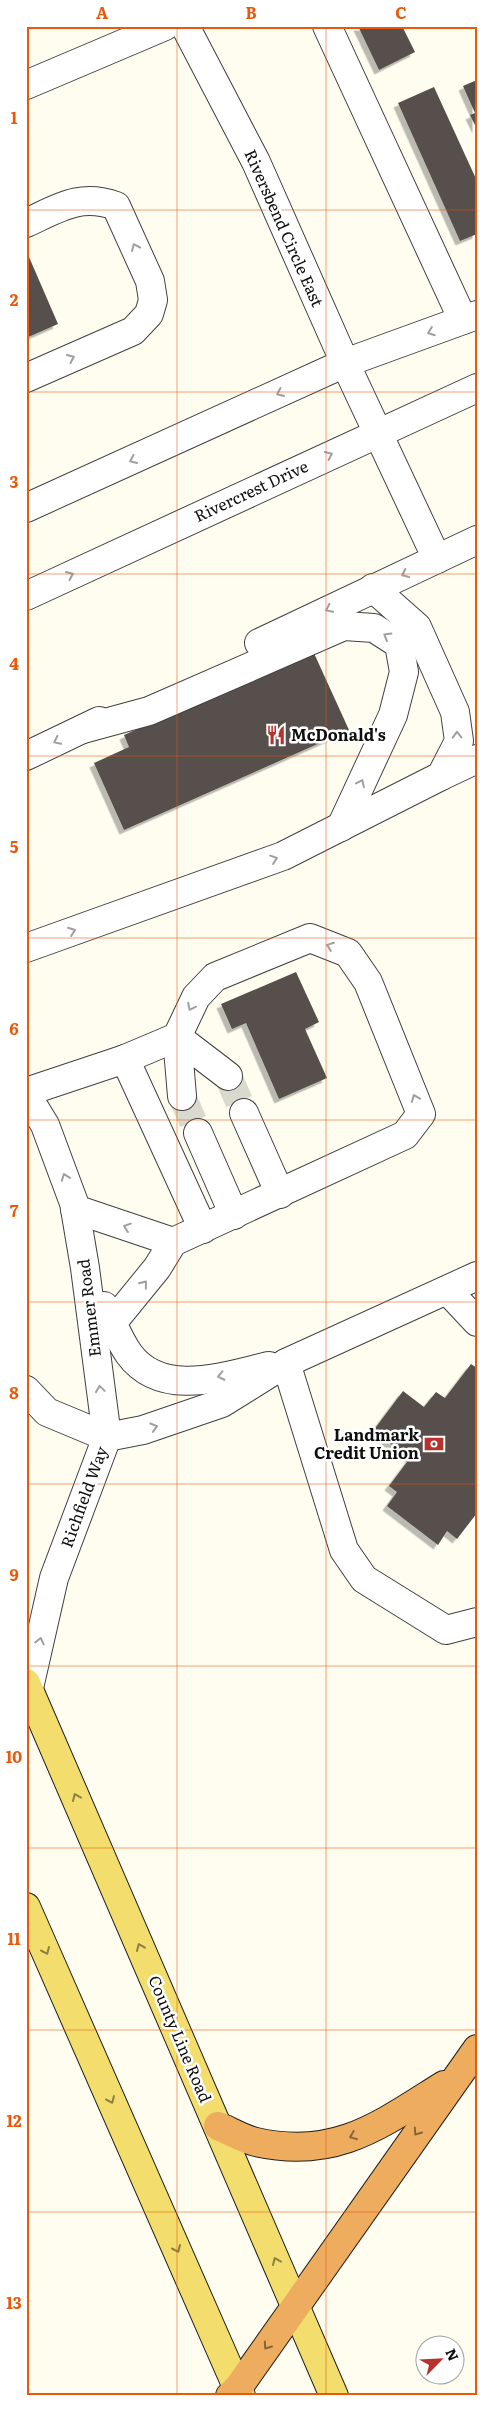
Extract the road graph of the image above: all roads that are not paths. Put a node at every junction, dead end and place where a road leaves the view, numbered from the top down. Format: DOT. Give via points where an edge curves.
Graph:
graph roads {
  1 [pos="165,26"];
  2 [pos="185,26"];
  3 [pos="327,26"];
  4 [pos="26,86"];
  5 [pos="26,223"];
  6 [pos="470,318"];
  7 [pos="346,363"];
  8 [pos="26,378"];
  9 [pos="477,388"];
  10 [pos="378,432"];
  11 [pos="26,508"];
  12 [pos="477,540"];
  13 [pos="437,559"];
  14 [pos="373,588"];
  15 [pos="26,596"];
  16 [pos="83,729"];
  17 [pos="26,756"];
  18 [pos="477,759"];
  19 [pos="441,776"];
  20 [pos="341,827"];
  21 [pos="26,948"];
  22 [pos="177,1037"];
  23 [pos="125,1059"];
  24 [pos="228,1076"];
  25 [pos="26,1093"];
  26 [pos="182,1096"];
  27 [pos="244,1114"];
  28 [pos="198,1133"];
  29 [pos="280,1194"];
  30 [pos="75,1209"];
  31 [pos="234,1215"];
  32 [pos="203,1229"];
  33 [pos="174,1242"];
  34 [pos="85,1268"];
  35 [pos="477,1276"];
  36 [pos="447,1290"];
  37 [pos="113,1322"];
  38 [pos="477,1322"];
  39 [pos="286,1363"];
  40 [pos="26,1390"];
  41 [pos="107,1437"];
  42 [pos="477,1622"];
  43 [pos="27,1687"];
  44 [pos="26,1907"];
  45 [pos="477,2049"];
  46 [pos="456,2078"];
  47 [pos="218,2126"];
  48 [pos="295,2306"];
  49 [pos="236,2393"];
  50 [pos="334,2396"];
  1 -- 4 [label="street"];
  2 -- 7 [label="street, Riversbend Circle East" via="256,162"];
  3 -- 6 [label="street"];
  8 -- 5 [label="street, one-way" via="133,331 149,314 153,300 150,282 116,206 99,200 75,201"];
  6 -- 7 [label="street, one-way"];
  7 -- 10 [label="street, Riversbend Circle East"];
  7 -- 11 [label="street, one-way"];
  9 -- 10 [label="street, Rivercrest Drive"];
  10 -- 13 [label="street, Riversbend Circle East"];
  15 -- 10 [label="street, Rivercrest Drive, one-way"];
  12 -- 13 [label="street"];
  13 -- 14 [label="street, one-way"];
  14 -- 16 [label="street, one-way"];
  19 -- 14 [label="street, one-way" via="459,741 455,712 417,627"];
  16 -- 17 [label="street, one-way"];
  20 -- 16 [label="street, one-way" via="393,715 404,672 399,644 374,628 344,626 149,711"];
  18 -- 19 [label="street"];
  19 -- 20 [label="street"];
  21 -- 20 [label="street, one-way" via="283,856"];
  22 -- 23 [label="street"];
  22 -- 24 [label="street"];
  22 -- 26 [label="street"];
  29 -- 22 [label="street, one-way" via="405,1135 421,1114 368,982 348,953 310,938 215,977 196,998"];
  23 -- 25 [label="street"];
  23 -- 32 [label="street"];
  30 -- 25 [label="street, Emmer Road, one-way" via="45,1125"];
  27 -- 29 [label="street"];
  28 -- 31 [label="street"];
  29 -- 31 [label="street"];
  33 -- 30 [label="street, one-way"];
  30 -- 34 [label="street, Emmer Road"];
  31 -- 32 [label="street"];
  32 -- 33 [label="street"];
  37 -- 33 [label="street, one-way"];
  34 -- 37 [label="street, Richfield Way"];
  41 -- 34 [label="street, Emmer Road, one-way"];
  35 -- 36 [label="street, Richfield Way"];
  36 -- 38 [label="street"];
  36 -- 39 [label="street, Richfield Way"];
  39 -- 37 [label="street, Richfield Way, one-way" via="192,1382 162,1377 146,1370 129,1354"];
  41 -- 39 [label="street, Richfield Way, one-way" via="144,1430 222,1403"];
  39 -- 42 [label="street" via="344,1550 364,1579 446,1630"];
  40 -- 41 [label="street" via="47,1412"];
  43 -- 41 [label="street, Richfield Way, one-way" via="54,1578"];
  47 -- 43 [label="main road, County Line Road, one-way"];
  44 -- 49 [label="main road, one-way"];
  45 -- 46 [label="highway"];
  46 -- 47 [label="highway, one-way" via="377,2127 333,2144 288,2148 254,2141"];
  46 -- 48 [label="highway, one-way"];
  48 -- 47 [label="main road, County Line Road, one-way"];
  48 -- 49 [label="highway, one-way"];
  48 -- 50 [label="main road, County Line Road"];
}
